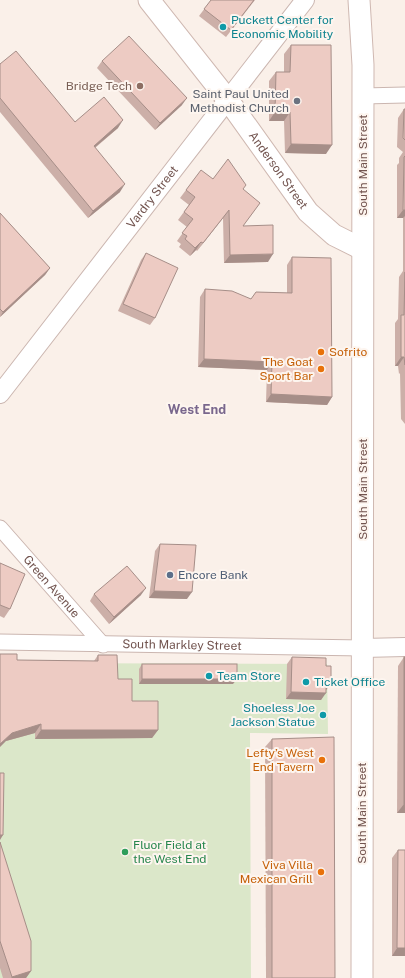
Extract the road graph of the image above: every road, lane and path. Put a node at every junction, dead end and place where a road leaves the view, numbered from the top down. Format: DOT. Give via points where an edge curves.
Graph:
graph roads {
  1 [pos="149,0"];
  2 [pos="305,0"];
  3 [pos="359,0"];
  4 [pos="405,95"];
  5 [pos="363,96"];
  6 [pos="228,100"];
  7 [pos="362,249"];
  8 [pos="0,394"];
  9 [pos="0,528"];
  10 [pos="0,642"];
  11 [pos="103,645"];
  12 [pos="405,647"];
  13 [pos="363,648"];
  14 [pos="362,978"];
  1 -- 6 [label="main road, Anderson Street"];
  2 -- 6 [label="street, Vardry Street"];
  3 -- 5 [label="main road, South Main Street"];
  4 -- 5 [label="street"];
  5 -- 7 [label="main road, South Main Street"];
  6 -- 7 [label="main road, Anderson Street" via="308,212 334,235"];
  6 -- 8 [label="street, Vardry Street"];
  7 -- 13 [label="main road, South Main Street"];
  9 -- 11 [label="street, Green Avenue"];
  10 -- 11 [label="street, South Markley Street"];
  11 -- 13 [label="street, South Markley Street"];
  12 -- 13 [label="street"];
  13 -- 14 [label="main road, South Main Street"];
}
